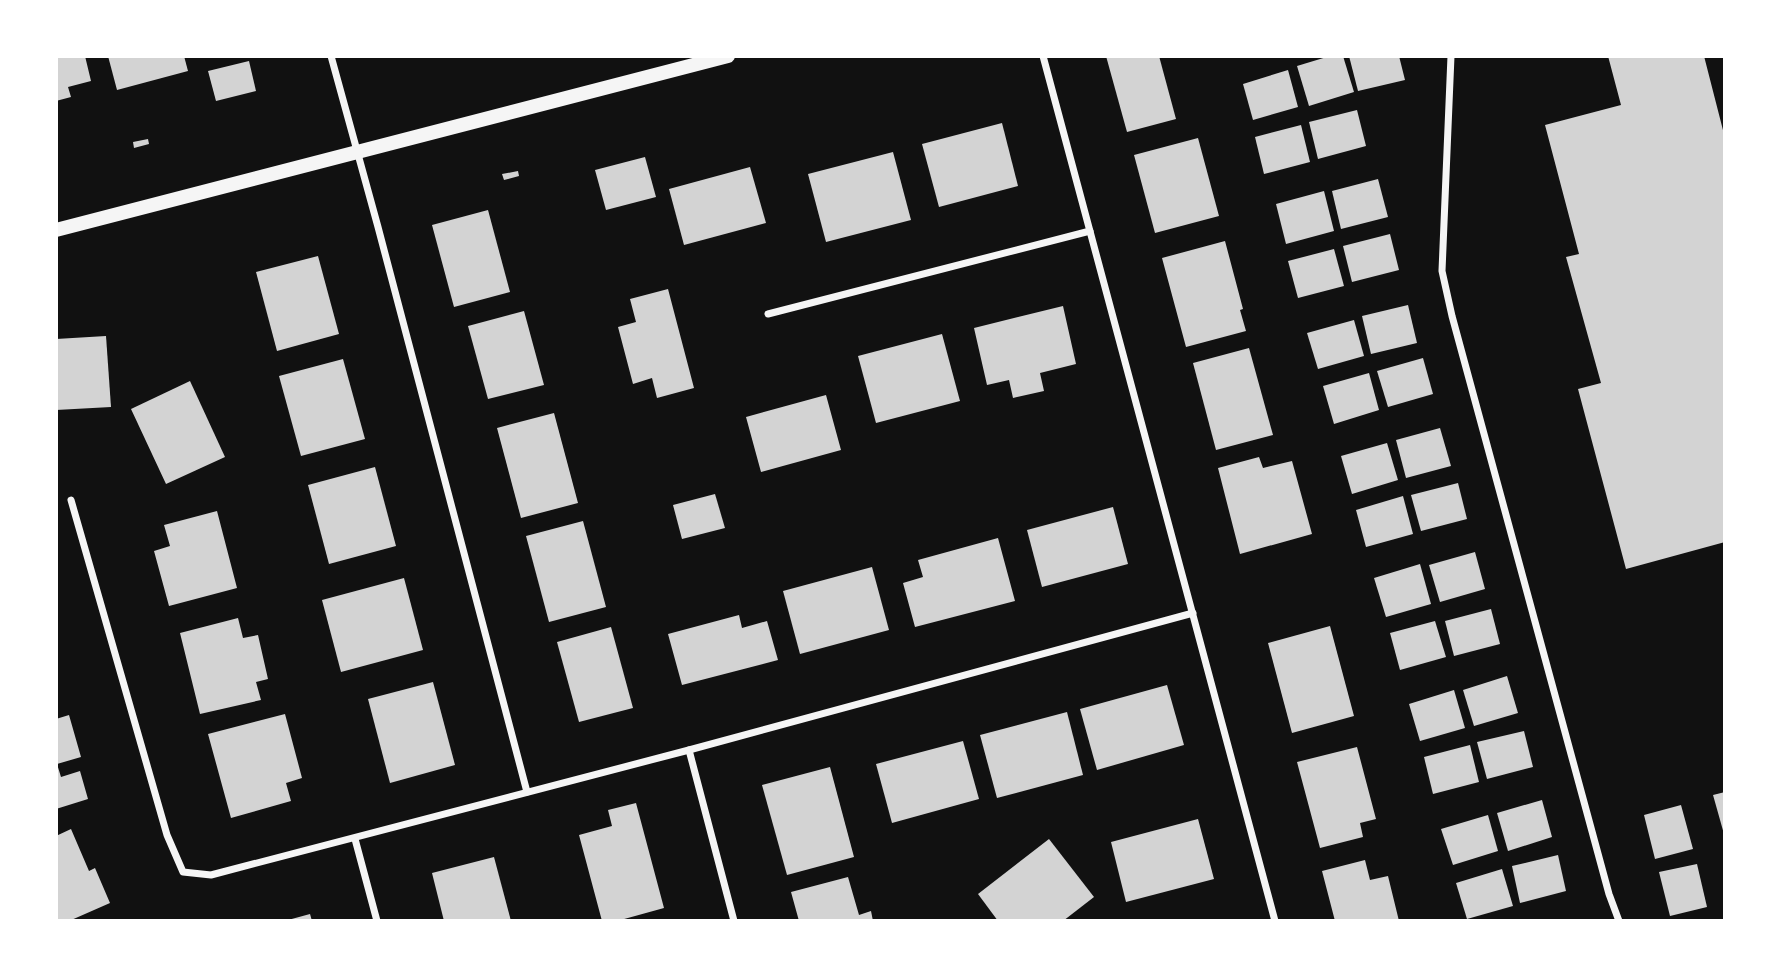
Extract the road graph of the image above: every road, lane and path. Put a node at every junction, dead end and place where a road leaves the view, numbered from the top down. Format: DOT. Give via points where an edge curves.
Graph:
graph roads {
  1 [pos="331,56"];
  2 [pos="728,56"];
  3 [pos="1043,56"];
  4 [pos="1451,56"];
  5 [pos="358,153"];
  6 [pos="56,230"];
  7 [pos="1090,231"];
  8 [pos="768,314"];
  9 [pos="71,500"];
  10 [pos="1193,613"];
  11 [pos="689,750"];
  12 [pos="527,792"];
  13 [pos="355,839"];
  14 [pos="377,921"];
  15 [pos="734,921"];
  16 [pos="1275,921"];
  17 [pos="1619,921"];
  1 -- 5 [label="street"];
  2 -- 5 [label="main road"];
  3 -- 7 [label="street"];
  4 -- 17 [label="street" via="1442,271"];
  5 -- 6 [label="main road"];
  5 -- 12 [label="street"];
  7 -- 8 [label="street"];
  7 -- 10 [label="street"];
  9 -- 13 [label="street" via="167,835 183,872 211,876"];
  10 -- 11 [label="street"];
  10 -- 16 [label="street"];
  11 -- 12 [label="street"];
  11 -- 15 [label="street"];
  12 -- 13 [label="street"];
  13 -- 14 [label="street"];
}
